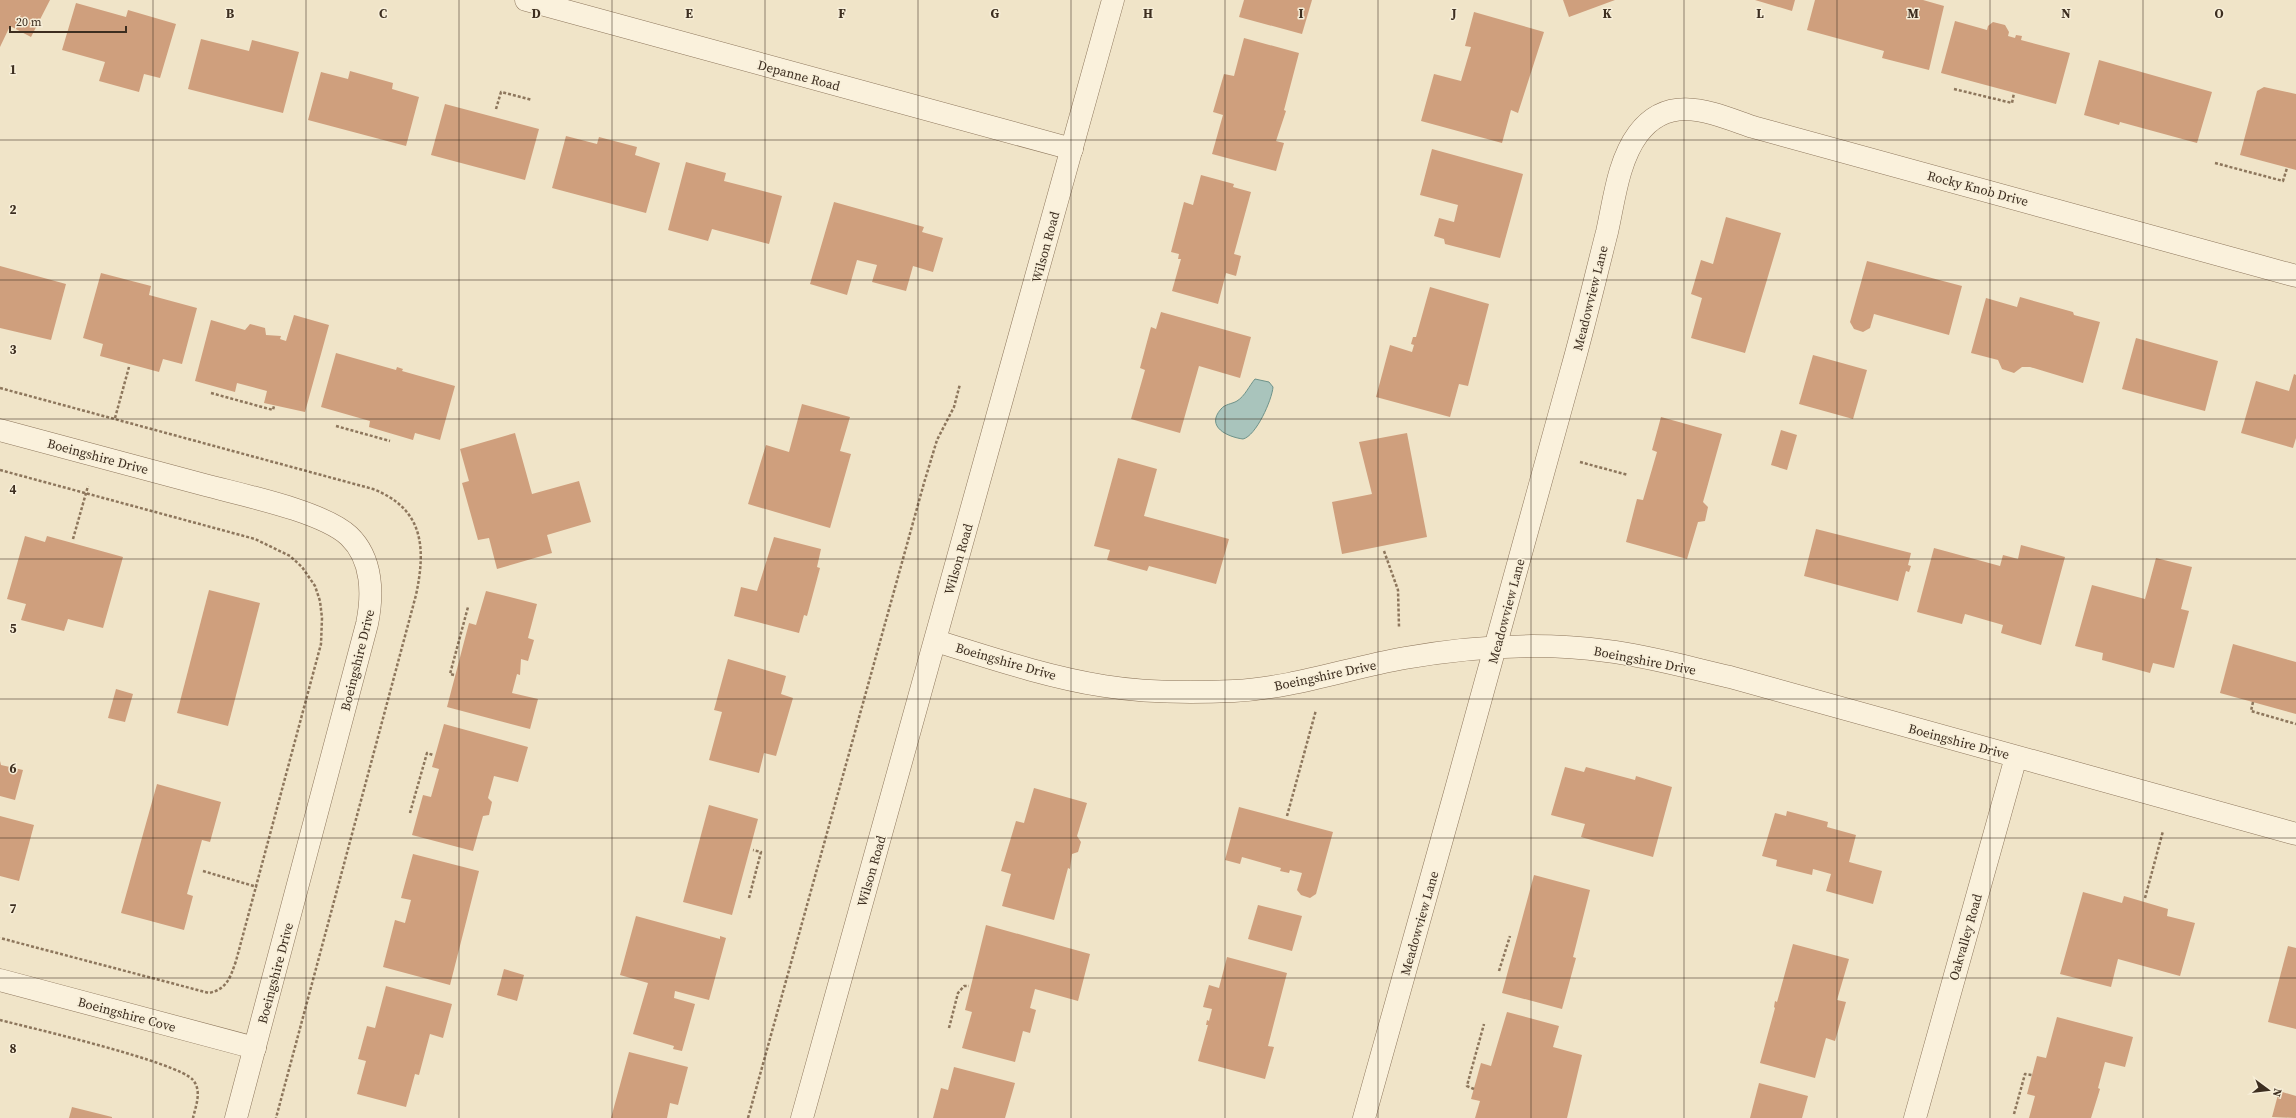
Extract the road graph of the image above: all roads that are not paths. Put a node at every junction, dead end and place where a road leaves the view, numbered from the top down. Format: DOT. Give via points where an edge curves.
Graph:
graph roads {
  1 [pos="526,0"];
  2 [pos="1113,0"];
  3 [pos="1659,113"];
  4 [pos="1072,149"];
  5 [pos="2296,276"];
  6 [pos="0,430"];
  7 [pos="936,641"];
  8 [pos="1497,646"];
  9 [pos="2016,757"];
  10 [pos="2296,834"];
  11 [pos="0,980"];
  12 [pos="255,1048"];
  13 [pos="236,1118"];
  14 [pos="802,1118"];
  15 [pos="1364,1118"];
  16 [pos="1915,1118"];
  1 -- 4 [label="street, Depanne Road"];
  2 -- 4 [label="street, Wilson Road"];
  3 -- 5 [label="street, Rocky Knob Drive" via="1682,108 1713,113 1753,127"];
  3 -- 8 [label="street, Meadowview Lane" via="1638,134 1624,160 1591,297"];
  4 -- 7 [label="street, Wilson Road"];
  6 -- 12 [label="street, Boeingshire Drive" via="265,501 332,524 349,536 368,568 371,604 367,624"];
  7 -- 8 [label="street, Boeingshire Drive" via="1034,671 1104,686 1151,691 1236,691 1322,678 1403,658"];
  7 -- 14 [label="street, Wilson Road"];
  8 -- 9 [label="street, Boeingshire Drive" via="1605,651 1666,662"];
  8 -- 15 [label="street, Meadowview Lane"];
  9 -- 10 [label="street, Boeingshire Drive"];
  9 -- 16 [label="street, Oakvalley Road"];
  11 -- 12 [label="street, Boeingshire Cove"];
  12 -- 13 [label="street, Boeingshire Drive"];
}
